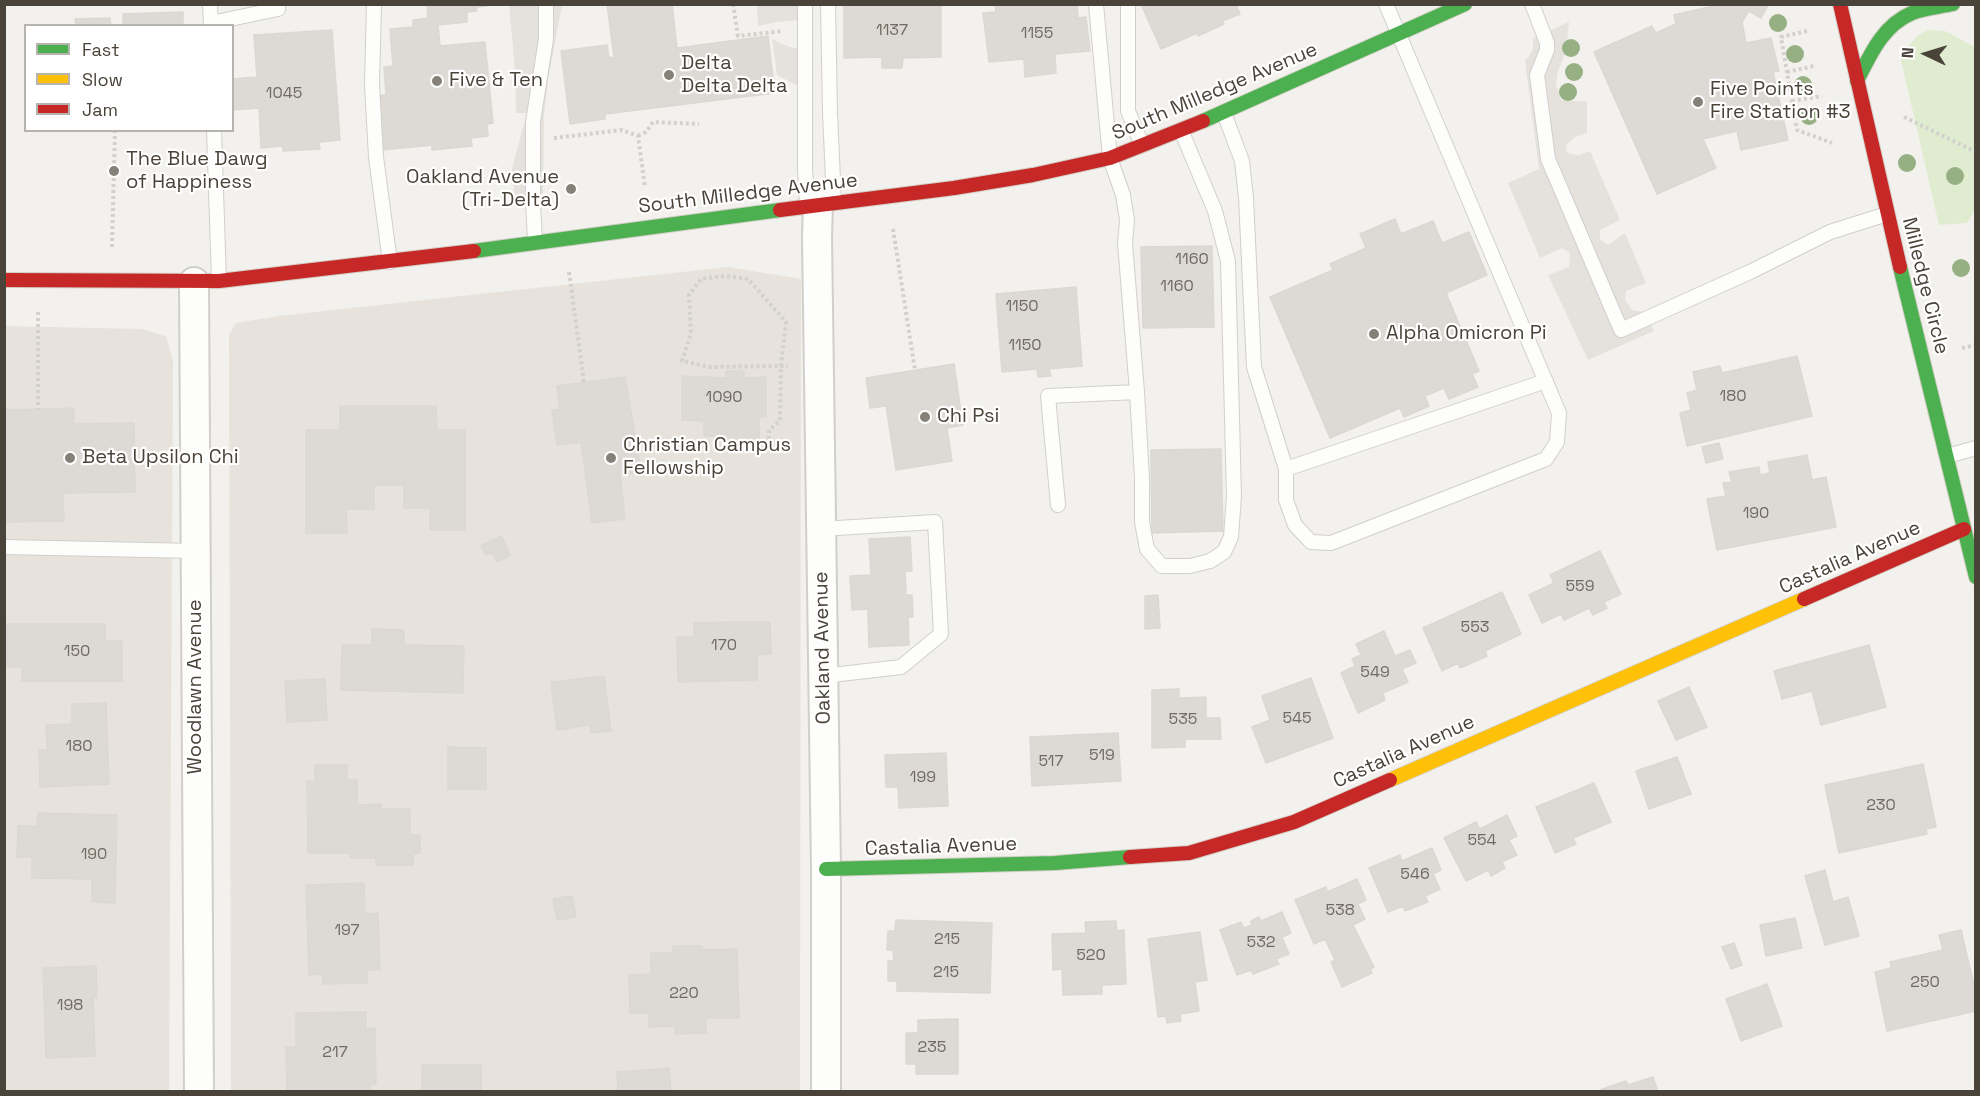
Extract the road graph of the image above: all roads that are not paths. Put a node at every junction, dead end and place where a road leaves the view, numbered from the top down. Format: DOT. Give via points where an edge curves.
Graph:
graph roads {
  1 [pos="210,4"];
  2 [pos="278,4"];
  3 [pos="374,4"];
  4 [pos="546,4"];
  5 [pos="805,4"];
  6 [pos="828,4"];
  7 [pos="1096,4"];
  8 [pos="1128,4"];
  9 [pos="1386,4"];
  10 [pos="1465,4"];
  11 [pos="1532,4"];
  12 [pos="1840,4"];
  13 [pos="1958,6"];
  14 [pos="211,24"];
  15 [pos="1399,33"];
  16 [pos="1857,81"];
  17 [pos="1224,113"];
  18 [pos="1181,130"];
  19 [pos="214,132"];
  20 [pos="1142,145"];
  21 [pos="1110,158"];
  22 [pos="820,204"];
  23 [pos="1887,214"];
  24 [pos="535,242"];
  25 [pos="390,262"];
  26 [pos="4,280"];
  27 [pos="206,282"];
  28 [pos="1546,381"];
  29 [pos="1137,392"];
  30 [pos="1976,448"];
  31 [pos="1947,456"];
  32 [pos="1286,469"];
  33 [pos="1058,505"];
  34 [pos="821,529"];
  35 [pos="1964,529"];
  36 [pos="4,547"];
  37 [pos="195,551"];
  38 [pos="1976,577"];
  39 [pos="823,676"];
  40 [pos="826,870"];
  41 [pos="199,1092"];
  42 [pos="826,1092"];
  1 -- 14 [label="lane"];
  2 -- 14 [label="lane" via="279,9"];
  3 -- 25 [label="lane" via="372,85 376,157"];
  4 -- 24 [label="lane" via="546,39 533,122"];
  5 -- 22 [label="lane" via="805,168"];
  6 -- 22 [label="lane" via="830,113"];
  7 -- 21 [label="lane"];
  8 -- 20 [label="lane" via="1128,111"];
  9 -- 15 [label="lane"];
  10 -- 15 [label="street, South Milledge Avenue"];
  11 -- 23 [label="lane" via="1547,43 1537,75 1548,159 1621,330 1830,232"];
  12 -- 16 [label="street, Milledge Circle"];
  13 -- 16 [label="street" via="1913,13 1899,20 1873,49"];
  15 -- 17 [label="street, South Milledge Avenue"];
  15 -- 28 [label="lane"];
  16 -- 23 [label="street, Milledge Circle"];
  17 -- 18 [label="street, South Milledge Avenue"];
  17 -- 32 [label="lane" via="1242,161 1254,366"];
  18 -- 20 [label="street, South Milledge Avenue"];
  18 -- 29 [label="lane" via="1215,211 1228,261 1234,496 1231,537 1224,552 1210,561 1162,567 1147,549 1142,522"];
  19 -- 27 [label="lane"];
  20 -- 21 [label="street, South Milledge Avenue"];
  21 -- 22 [label="street, South Milledge Avenue" via="954,188"];
  21 -- 29 [label="lane" via="1127,220 1125,243"];
  22 -- 24 [label="street, South Milledge Avenue"];
  22 -- 34 [label="street, Oakland Avenue"];
  23 -- 31 [label="street, Milledge Circle"];
  24 -- 25 [label="street, South Milledge Avenue"];
  25 -- 27 [label="street, South Milledge Avenue"];
  26 -- 27 [label="street, South Milledge Avenue"];
  27 -- 37 [label="street, Woodlawn Avenue"];
  28 -- 32 [label="lane"];
  28 -- 32 [label="lane" via="1559,413 1557,442 1546,459 1331,543 1311,542 1295,525 1286,500"];
  29 -- 33 [label="lane" via="1048,396"];
  30 -- 31 [label="lane"];
  31 -- 35 [label="street, Milledge Circle"];
  34 -- 39 [label="street, Oakland Avenue"];
  34 -- 39 [label="lane" via="935,522 941,634 901,667"];
  35 -- 38 [label="street, Milledge Circle"];
  35 -- 40 [label="street, Castalia Avenue" via="1284,825 1189,853 1055,863"];
  36 -- 37 [label="lane"];
  37 -- 41 [label="street, Woodlawn Avenue"];
  39 -- 40 [label="street, Oakland Avenue"];
  40 -- 42 [label="street, Oakland Avenue"];
}
